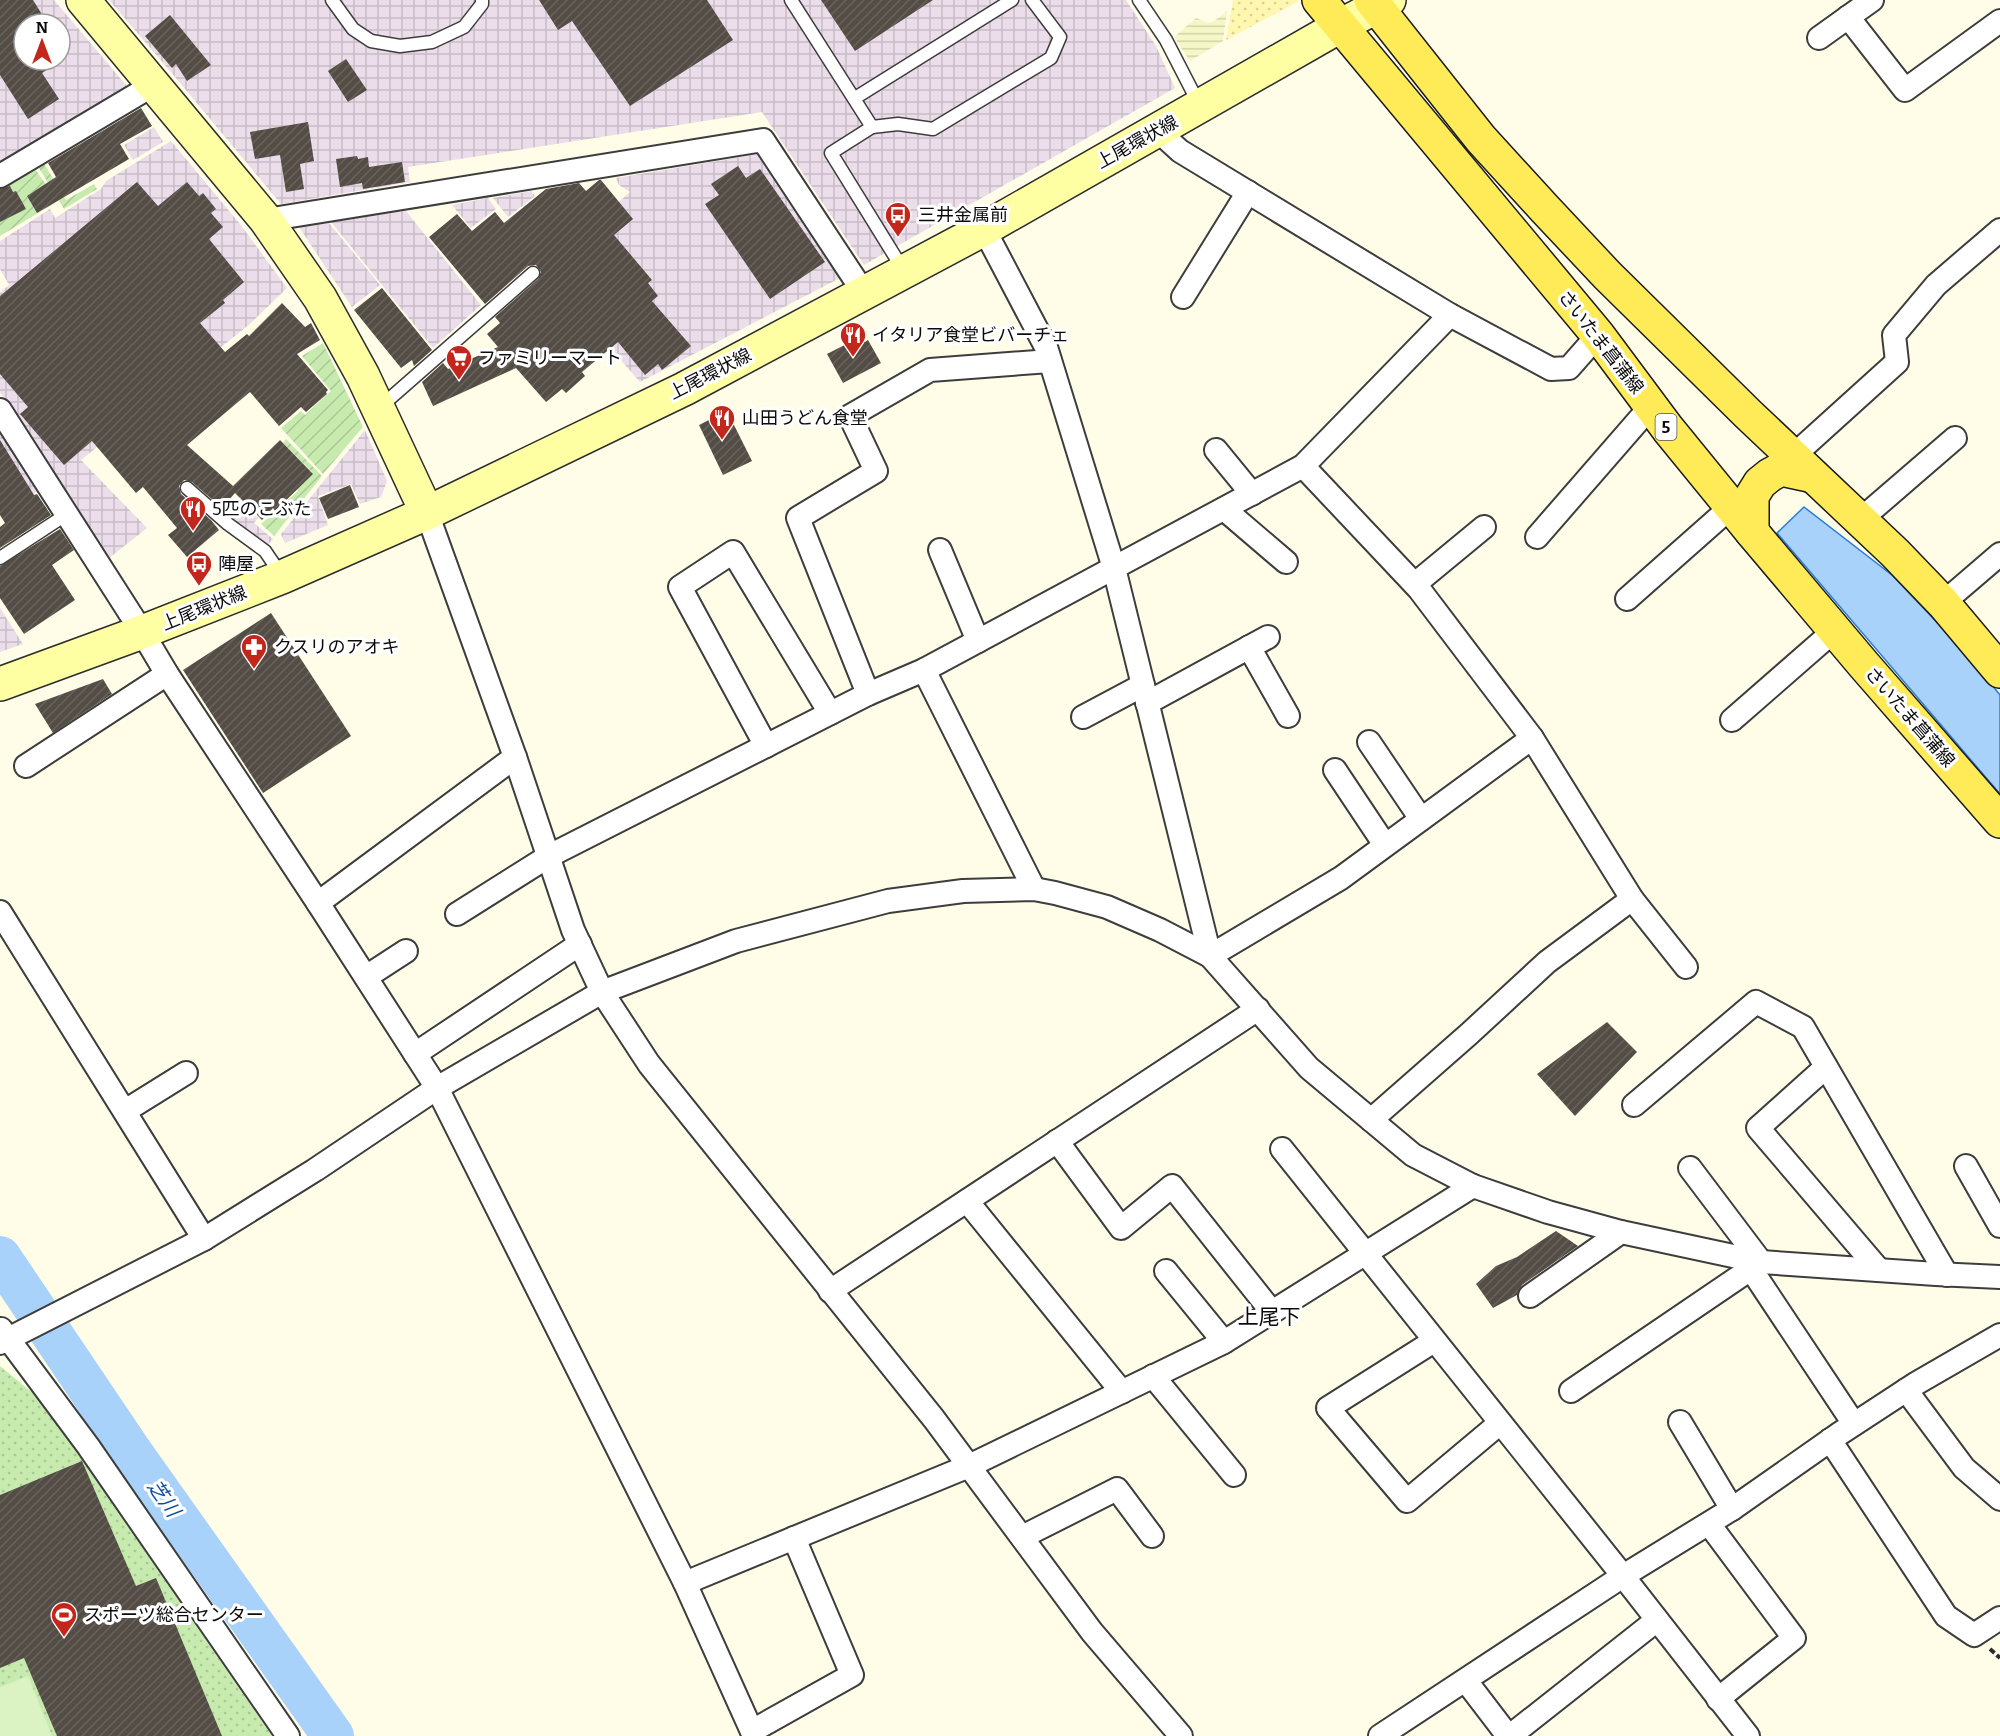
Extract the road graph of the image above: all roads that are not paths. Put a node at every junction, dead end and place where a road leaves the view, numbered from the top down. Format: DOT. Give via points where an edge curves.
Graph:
graph roads {
  1 [pos="83,0"];
  2 [pos="332,0"];
  3 [pos="482,0"];
  4 [pos="791,0"];
  5 [pos="1012,0"];
  6 [pos="1032,0"];
  7 [pos="1139,0"];
  8 [pos="1319,0"];
  9 [pos="1872,0"];
  10 [pos="1379,2"];
  11 [pos="1848,17"];
  12 [pos="2000,21"];
  13 [pos="1340,26"];
  14 [pos="1819,38"];
  15 [pos="153,85"];
  16 [pos="855,98"];
  17 [pos="1200,107"];
  18 [pos="873,127"];
  19 [pos="1157,130"];
  20 [pos="0,176"];
  21 [pos="1248,192"];
  22 [pos="266,220"];
  23 [pos="984,229"];
  24 [pos="2000,230"];
  25 [pos="904,272"];
  26 [pos="533,273"];
  27 [pos="864,293"];
  28 [pos="1183,297"];
  29 [pos="1450,315"];
  30 [pos="1598,335"];
  31 [pos="1050,361"];
  32 [pos="1651,406"];
  33 [pos="378,409"];
  34 [pos="0,410"];
  35 [pos="1955,438"];
  36 [pos="1216,450"];
  37 [pos="1303,466"];
  38 [pos="1803,467"];
  39 [pos="187,488"];
  40 [pos="1252,494"];
  41 [pos="1731,507"];
  42 [pos="1224,509"];
  43 [pos="428,513"];
  44 [pos="67,514"];
  45 [pos="1860,520"];
  46 [pos="1484,527"];
  47 [pos="1752,532"];
  48 [pos="1537,537"];
  49 [pos="940,550"];
  50 [pos="2000,554"];
  51 [pos="0,558"];
  52 [pos="1286,562"];
  53 [pos="1114,568"];
  54 [pos="282,577"];
  55 [pos="1415,584"];
  56 [pos="1627,599"];
  57 [pos="1943,603"];
  58 [pos="1834,630"];
  59 [pos="142,632"];
  60 [pos="978,641"];
  61 [pos="924,670"];
  62 [pos="2000,671"];
  63 [pos="166,674"];
  64 [pos="0,684"];
  65 [pos="868,694"];
  66 [pos="1145,694"];
  67 [pos="830,713"];
  68 [pos="1083,717"];
  69 [pos="1288,717"];
  70 [pos="1732,720"];
  71 [pos="1532,738"];
  72 [pos="1369,742"];
  73 [pos="766,746"];
  74 [pos="515,757"];
  75 [pos="26,766"];
  76 [pos="1335,770"];
  77 [pos="1420,819"];
  78 [pos="2000,821"];
  79 [pos="1385,845"];
  80 [pos="549,856"];
  81 [pos="1034,889"];
  82 [pos="1632,899"];
  83 [pos="318,903"];
  84 [pos="0,912"];
  85 [pos="457,914"];
  86 [pos="580,944"];
  87 [pos="406,951"];
  88 [pos="1210,956"];
  89 [pos="1686,967"];
  90 [pos="366,977"];
  91 [pos="602,992"];
  92 [pos="1258,1008"];
  93 [pos="415,1054"];
  94 [pos="1826,1067"];
  95 [pos="186,1073"];
  96 [pos="437,1088"];
  97 [pos="1634,1105"];
  98 [pos="125,1111"];
  99 [pos="1371,1120"];
  100 [pos="1057,1142"];
  101 [pos="1282,1149"];
  102 [pos="1966,1167"];
  103 [pos="1690,1168"];
  104 [pos="1473,1186"];
  105 [pos="967,1201"];
  106 [pos="2000,1226"];
  107 [pos="1621,1232"];
  108 [pos="204,1239"];
  109 [pos="1365,1254"];
  110 [pos="1756,1265"];
  111 [pos="1879,1270"];
  112 [pos="1166,1271"];
  113 [pos="1947,1275"];
  114 [pos="2000,1277"];
  115 [pos="830,1291"];
  116 [pos="1530,1296"];
  117 [pos="1272,1312"];
  118 [pos="2000,1335"];
  119 [pos="6,1336"];
  120 [pos="1434,1341"];
  121 [pos="1224,1342"];
  122 [pos="1153,1376"];
  123 [pos="1906,1390"];
  124 [pos="1570,1391"];
  125 [pos="1122,1392"];
  126 [pos="1680,1422"];
  127 [pos="1500,1423"];
  128 [pos="1854,1424"];
  129 [pos="1830,1440"];
  130 [pos="969,1466"];
  131 [pos="1234,1475"];
  132 [pos="2000,1499"];
  133 [pos="1732,1509"];
  134 [pos="1709,1524"];
  135 [pos="1152,1536"];
  136 [pos="1022,1537"];
  137 [pos="794,1538"];
  138 [pos="1623,1576"];
  139 [pos="685,1583"];
  140 [pos="2000,1618"];
  141 [pos="1657,1620"];
  142 [pos="1466,1681"];
  143 [pos="1718,1699"];
  144 [pos="753,1734"];
  145 [pos="288,1736"];
  146 [pos="1181,1736"];
  147 [pos="1380,1736"];
  148 [pos="1509,1736"];
  149 [pos="1748,1736"];
  1 -- 15 [label="main road"];
  2 -- 3 [label="lane" via="353,29 371,41 400,46 432,42 464,27"];
  4 -- 16 [label="lane"];
  5 -- 16 [label="lane"];
  6 -- 18 [label="lane" via="1060,37 1051,58 933,129 898,124"];
  7 -- 17 [label="lane" via="1166,40"];
  8 -- 13 [label="main road, さいたま菖蒲線 / 5"];
  9 -- 11 [label="street"];
  10 -- 13 [label="main road, 上尾環状線"];
  10 -- 38 [label="main road" via="1481,139 1607,275"];
  11 -- 12 [label="street" via="1905,90"];
  11 -- 14 [label="street"];
  13 -- 17 [label="main road, 上尾環状線"];
  13 -- 30 [label="main road, さいたま菖蒲線 / 5"];
  15 -- 20 [label="street"];
  15 -- 22 [label="main road"];
  16 -- 18 [label="lane"];
  17 -- 19 [label="main road, 上尾環状線"];
  18 -- 25 [label="lane" via="831,153"];
  19 -- 21 [label="street" via="1180,150"];
  19 -- 23 [label="main road, 上尾環状線"];
  21 -- 28 [label="street"];
  21 -- 29 [label="street"];
  22 -- 27 [label="street" via="764,140"];
  22 -- 33 [label="main road" via="320,298"];
  23 -- 25 [label="main road, 上尾環状線"];
  23 -- 31 [label="street"];
  24 -- 38 [label="street" via="1936,285 1894,335 1897,362"];
  25 -- 27 [label="main road, 上尾環状線"];
  26 -- 33 [label="lane"];
  27 -- 43 [label="main road, 上尾環状線" via="684,389"];
  29 -- 30 [label="street" via="1551,369 1569,368"];
  29 -- 37 [label="street"];
  30 -- 32 [label="main road, さいたま菖蒲線 / 5"];
  31 -- 53 [label="street"];
  31 -- 65 [label="street" via="930,370 850,416 876,471 798,518"];
  32 -- 41 [label="main road, さいたま菖蒲線 / 5"];
  32 -- 48 [label="street"];
  33 -- 43 [label="main road"];
  34 -- 44 [label="street"];
  35 -- 45 [label="street"];
  36 -- 40 [label="street"];
  37 -- 40 [label="street"];
  37 -- 55 [label="street"];
  38 -- 45 [label="main road"];
  38 -- 47 [label="main road" via="1781,469 1760,483 1752,496"];
  39 -- 54 [label="lane" via="265,551"];
  40 -- 42 [label="street"];
  41 -- 47 [label="main road, さいたま菖蒲線 / 5"];
  41 -- 56 [label="street"];
  42 -- 52 [label="street"];
  42 -- 53 [label="street"];
  43 -- 54 [label="main road, 上尾環状線"];
  43 -- 74 [label="street"];
  44 -- 51 [label="lane"];
  44 -- 59 [label="street"];
  45 -- 57 [label="main road"];
  46 -- 55 [label="street"];
  47 -- 58 [label="main road, さいたま菖蒲線 / 5"];
  49 -- 60 [label="street"];
  50 -- 57 [label="street"];
  53 -- 60 [label="street"];
  53 -- 66 [label="street"];
  54 -- 59 [label="main road, 上尾環状線"];
  55 -- 71 [label="street"];
  57 -- 62 [label="main road"];
  58 -- 70 [label="street"];
  58 -- 78 [label="main road, さいたま菖蒲線 / 5"];
  59 -- 63 [label="street"];
  59 -- 64 [label="main road, 上尾環状線"];
  60 -- 61 [label="street"];
  61 -- 65 [label="street"];
  61 -- 81 [label="street"];
  63 -- 75 [label="street"];
  63 -- 83 [label="street"];
  65 -- 67 [label="street"];
  66 -- 68 [label="street"];
  66 -- 69 [label="street" via="1258,642"];
  66 -- 88 [label="street"];
  67 -- 73 [label="street"];
  67 -- 73 [label="street" via="733,552 680,587"];
  71 -- 77 [label="street"];
  71 -- 82 [label="street"];
  72 -- 77 [label="street"];
  73 -- 80 [label="street"];
  74 -- 80 [label="street"];
  74 -- 83 [label="street"];
  76 -- 79 [label="street"];
  77 -- 79 [label="street"];
  79 -- 88 [label="street" via="1341,878"];
  80 -- 85 [label="street"];
  80 -- 86 [label="street"];
  81 -- 88 [label="street" via="1107,907"];
  81 -- 91 [label="street" via="963,891 888,901 736,941"];
  82 -- 89 [label="street"];
  82 -- 99 [label="street" via="1547,962"];
  83 -- 90 [label="street"];
  84 -- 98 [label="street"];
  86 -- 91 [label="street"];
  86 -- 93 [label="street"];
  87 -- 90 [label="street"];
  88 -- 92 [label="street"];
  90 -- 93 [label="street"];
  91 -- 96 [label="street"];
  91 -- 115 [label="street" via="649,1064"];
  92 -- 99 [label="street" via="1309,1068"];
  92 -- 100 [label="street"];
  93 -- 96 [label="street"];
  94 -- 97 [label="street" via="1803,1027 1756,1002"];
  94 -- 111 [label="street" via="1758,1128"];
  94 -- 113 [label="street"];
  95 -- 98 [label="street"];
  96 -- 108 [label="street"];
  96 -- 139 [label="street"];
  98 -- 108 [label="street"];
  99 -- 104 [label="street" via="1413,1155"];
  100 -- 105 [label="street"];
  100 -- 117 [label="street" via="1120,1228 1172,1186"];
  101 -- 109 [label="street"];
  102 -- 106 [label="street"];
  103 -- 110 [label="street"];
  104 -- 107 [label="street"];
  104 -- 109 [label="street"];
  105 -- 115 [label="street"];
  105 -- 125 [label="street"];
  107 -- 110 [label="street"];
  107 -- 116 [label="street"];
  108 -- 119 [label="street"];
  109 -- 117 [label="street"];
  109 -- 120 [label="street"];
  110 -- 111 [label="street"];
  110 -- 124 [label="street"];
  110 -- 128 [label="street"];
  111 -- 113 [label="street"];
  112 -- 121 [label="street"];
  113 -- 114 [label="street"];
  115 -- 130 [label="street"];
  117 -- 121 [label="street"];
  118 -- 123 [label="street"];
  119 -- 145 [label="street" via="88,1446"];
  120 -- 127 [label="street"];
  120 -- 127 [label="street" via="1328,1408 1407,1501"];
  121 -- 122 [label="street"];
  122 -- 125 [label="street"];
  122 -- 131 [label="street"];
  123 -- 128 [label="street"];
  123 -- 132 [label="street" via="1964,1468"];
  125 -- 130 [label="street"];
  126 -- 133 [label="street"];
  127 -- 138 [label="street"];
  128 -- 129 [label="street"];
  129 -- 133 [label="street"];
  129 -- 140 [label="street" via="1946,1617 1974,1635"];
  130 -- 136 [label="street"];
  130 -- 137 [label="street"];
  133 -- 134 [label="street"];
  134 -- 138 [label="street"];
  134 -- 143 [label="street" via="1794,1638"];
  135 -- 136 [label="street" via="1117,1489"];
  136 -- 146 [label="street" via="1092,1632"];
  137 -- 139 [label="street"];
  137 -- 144 [label="street" via="852,1676"];
  138 -- 141 [label="street"];
  138 -- 142 [label="street"];
  139 -- 144 [label="street"];
  141 -- 143 [label="street"];
  141 -- 148 [label="street"];
  142 -- 147 [label="street"];
  142 -- 148 [label="street"];
  143 -- 149 [label="street"];
}
